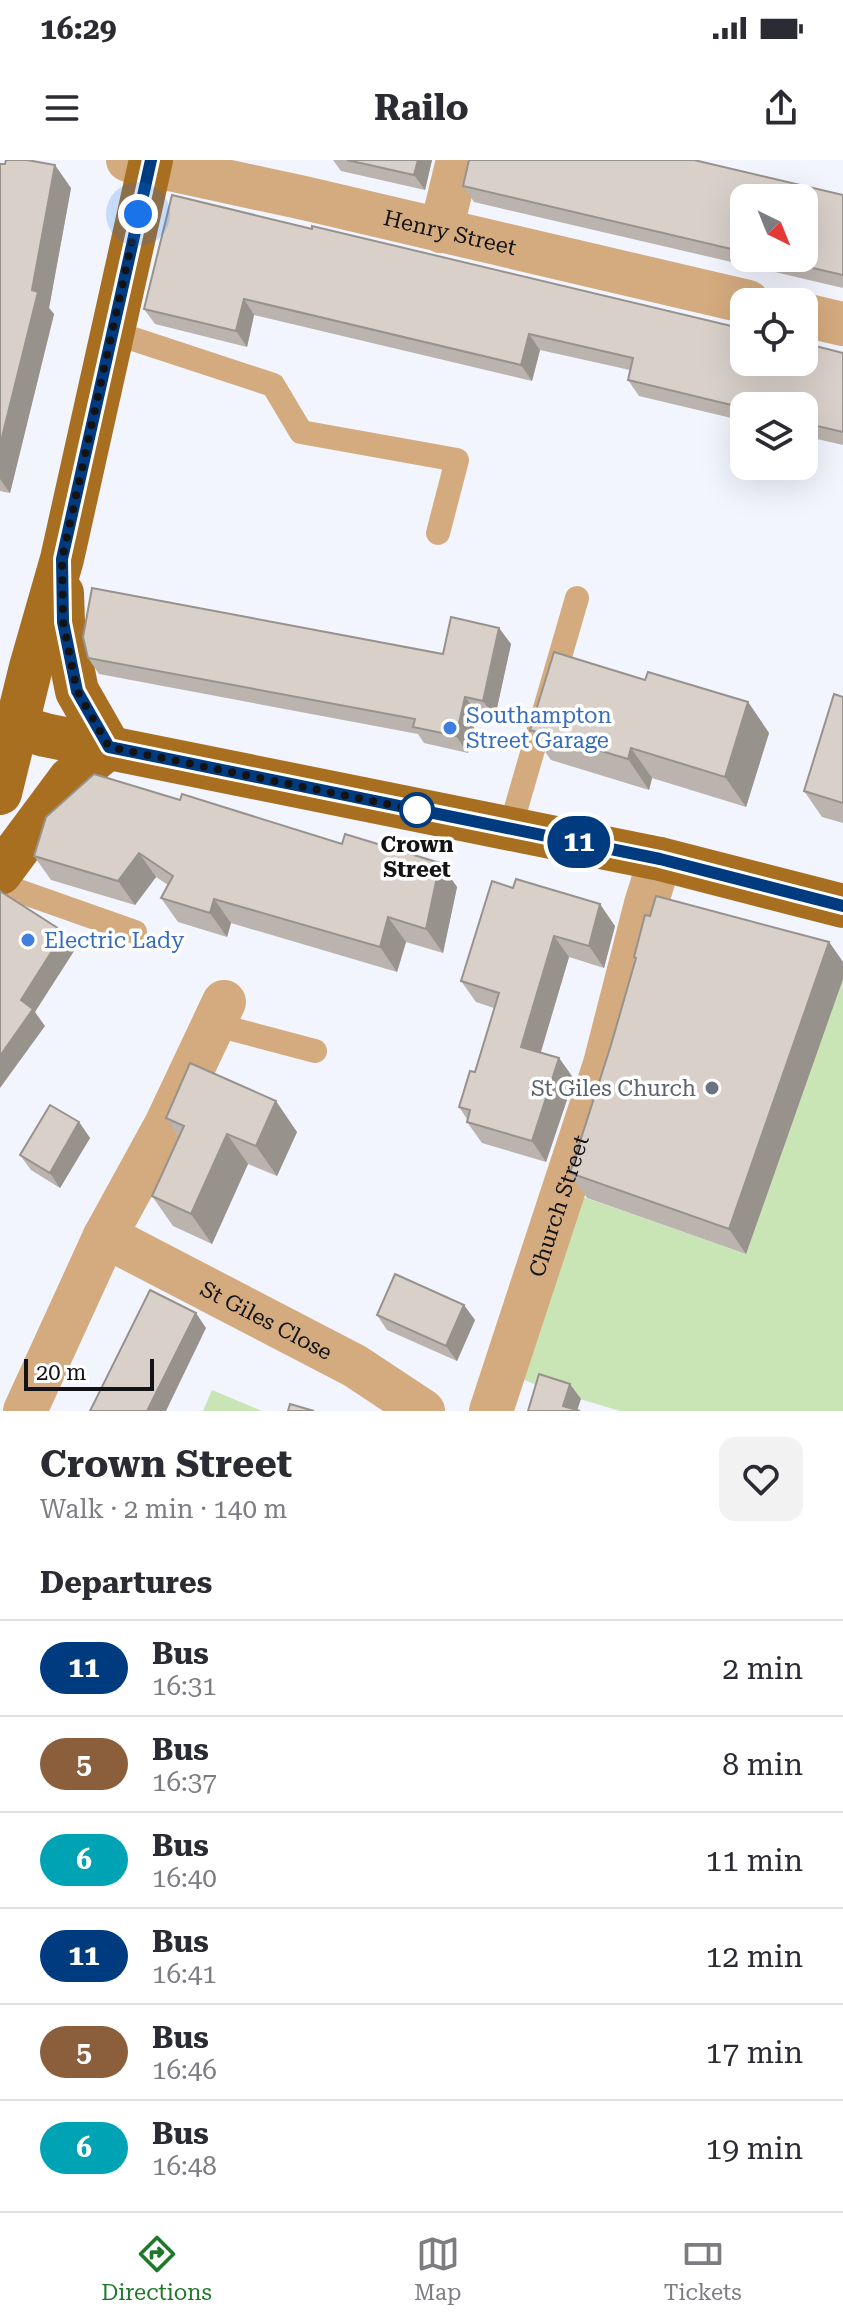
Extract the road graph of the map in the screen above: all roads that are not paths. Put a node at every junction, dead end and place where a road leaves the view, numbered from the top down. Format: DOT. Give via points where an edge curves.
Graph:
graph roads {
  1 [pos="458,160"];
  2 [pos="143,162"];
  3 [pos="441,231"];
  4 [pos="730,298"];
  5 [pos="818,318"];
  6 [pos="843,324"];
  7 [pos="112,332"];
  8 [pos="438,533"];
  9 [pos="62,559"];
  10 [pos="577,598"];
  11 [pos="8,725"];
  12 [pos="109,747"];
  13 [pos="0,793"];
  14 [pos="510,829"];
  15 [pos="660,859"];
  16 [pos="0,876"];
  17 [pos="843,906"];
  18 [pos="135,932"];
  19 [pos="219,1013"];
  20 [pos="315,1051"];
  21 [pos="105,1236"];
  22 [pos="495,1397"];
  23 [pos="25,1411"];
  24 [pos="423,1411"];
  1 -- 3 [label="street"];
  2 -- 3 [label="street, Henry Street"];
  2 -- 7 [label="main road"];
  3 -- 4 [label="street, Henry Street"];
  5 -- 6 [label="street"];
  7 -- 8 [label="lane" via="273,385 301,432 457,460"];
  7 -- 9 [label="main road"];
  9 -- 11 [label="main road"];
  9 -- 12 [label="main road" via="63,622 74,680"];
  10 -- 14 [label="lane"];
  11 -- 12 [label="main road"];
  11 -- 13 [label="main road"];
  12 -- 14 [label="main road"];
  12 -- 16 [label="main road" via="70,779"];
  14 -- 15 [label="main road"];
  15 -- 17 [label="main road"];
  15 -- 22 [label="street, Church Street" via="605,1064"];
  16 -- 18 [label="lane" via="16,890"];
  19 -- 20 [label="lane"];
  19 -- 21 [label="street"];
  21 -- 23 [label="street"];
  21 -- 24 [label="street, St Giles Close" via="355,1366"];
}
